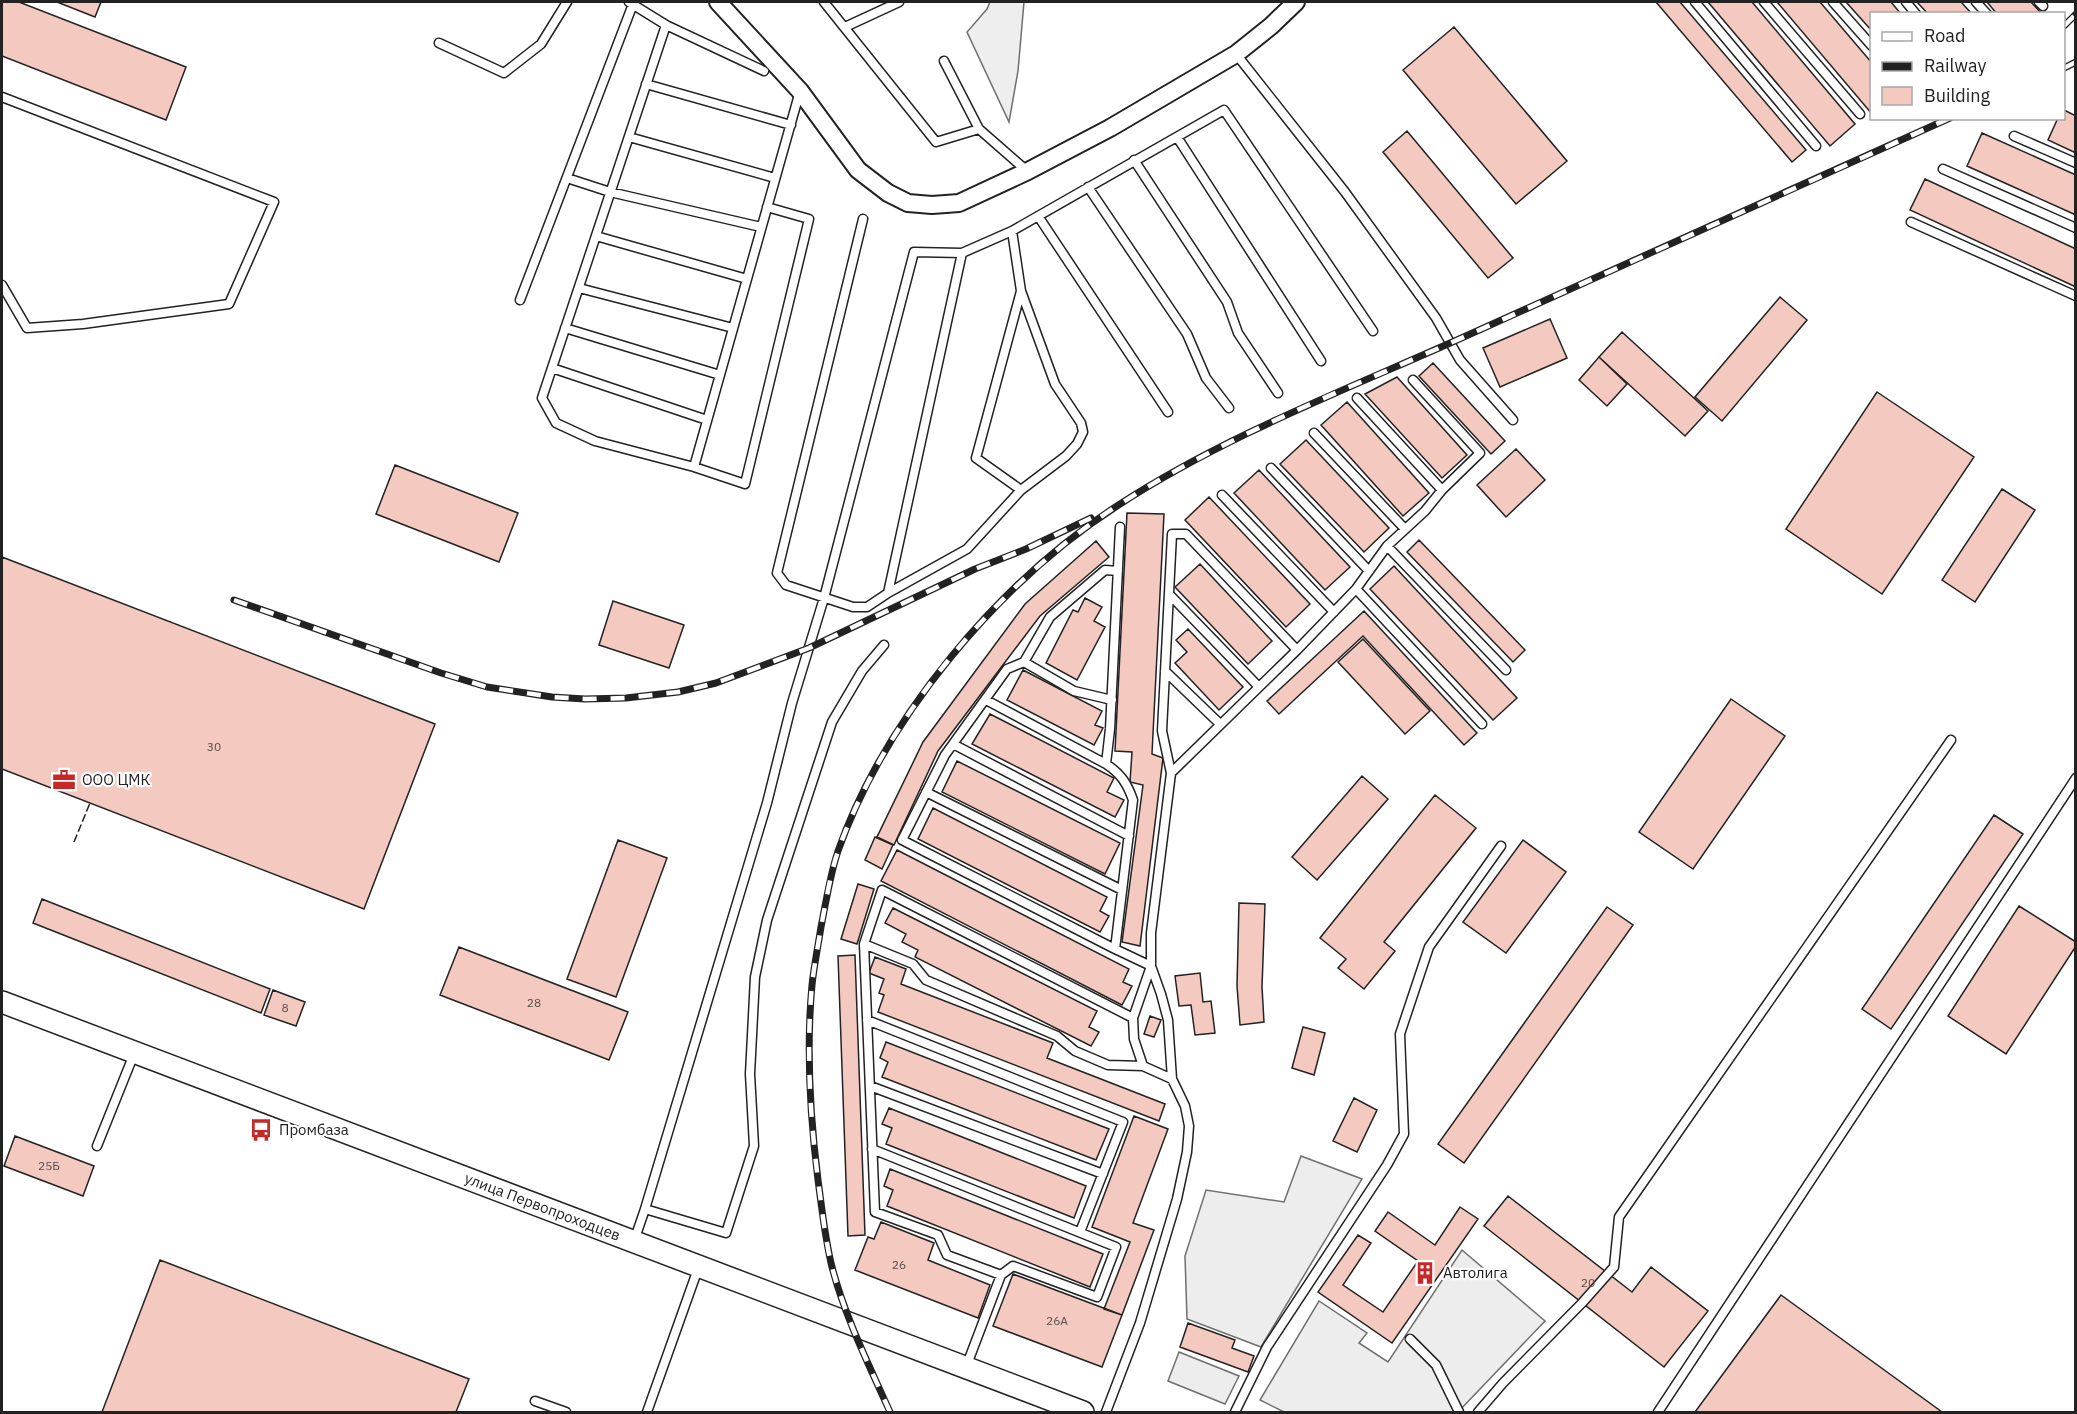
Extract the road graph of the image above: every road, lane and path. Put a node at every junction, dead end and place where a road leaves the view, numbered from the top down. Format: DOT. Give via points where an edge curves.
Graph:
graph roads {
  1 [pos="567,2"];
  2 [pos="718,2"];
  3 [pos="824,2"];
  4 [pos="899,2"];
  5 [pos="1296,2"];
  6 [pos="1695,2"];
  7 [pos="1764,2"];
  8 [pos="1833,2"];
  9 [pos="631,3"];
  10 [pos="666,25"];
  11 [pos="844,27"];
  12 [pos="439,43"];
  13 [pos="1870,44"];
  14 [pos="1236,54"];
  15 [pos="944,61"];
  16 [pos="764,71"];
  17 [pos="646,84"];
  18 [pos="800,91"];
  19 [pos="2,97"];
  20 [pos="1860,114"];
  21 [pos="790,125"];
  22 [pos="979,129"];
  23 [pos="2014,135"];
  24 [pos="629,137"];
  25 [pos="1177,137"];
  26 [pos="1816,146"];
  27 [pos="1134,160"];
  28 [pos="2076,163"];
  29 [pos="1943,169"];
  30 [pos="1028,171"];
  31 [pos="567,178"];
  32 [pos="775,178"];
  33 [pos="1088,187"];
  34 [pos="610,192"];
  35 [pos="767,207"];
  36 [pos="1038,216"];
  37 [pos="863,219"];
  38 [pos="1911,222"];
  39 [pos="761,227"];
  40 [pos="2076,228"];
  41 [pos="1012,231"];
  42 [pos="596,236"];
  43 [pos="962,253"];
  44 [pos="747,279"];
  45 [pos="2,285"];
  46 [pos="579,288"];
  47 [pos="1021,291"];
  48 [pos="2076,296"];
  49 [pos="520,300"];
  50 [pos="565,328"];
  51 [pos="733,328"];
  52 [pos="1373,331"];
  53 [pos="1321,361"];
  54 [pos="552,368"];
  55 [pos="720,375"];
  56 [pos="1413,380"];
  57 [pos="1278,393"];
  58 [pos="1357,398"];
  59 [pos="1229,408"];
  60 [pos="1168,412"];
  61 [pos="707,420"];
  62 [pos="1513,420"];
  63 [pos="1314,433"];
  64 [pos="694,467"];
  65 [pos="1272,468"];
  66 [pos="1021,490"];
  67 [pos="1442,490"];
  68 [pos="1222,495"];
  69 [pos="1120,527"];
  70 [pos="1405,528"];
  71 [pos="1387,546"];
  72 [pos="1118,571"];
  73 [pos="1369,571"];
  74 [pos="1356,589"];
  75 [pos="888,592"];
  76 [pos="1169,594"];
  77 [pos="824,598"];
  78 [pos="1334,612"];
  79 [pos="885,645"];
  80 [pos="1297,650"];
  81 [pos="1024,662"];
  82 [pos="1506,670"];
  83 [pos="1164,671"];
  84 [pos="1259,687"];
  85 [pos="986,700"];
  86 [pos="1112,700"];
  87 [pos="1220,724"];
  88 [pos="1482,724"];
  89 [pos="1951,740"];
  90 [pos="953,744"];
  91 [pos="1106,764"];
  92 [pos="1172,773"];
  93 [pos="2076,778"];
  94 [pos="926,792"];
  95 [pos="1129,836"];
  96 [pos="1501,846"];
  97 [pos="1122,890"];
  98 [pos="864,944"];
  99 [pos="1115,949"];
  100 [pos="1151,966"];
  101 [pos="2,1002"];
  102 [pos="1133,1018"];
  103 [pos="867,1020"];
  104 [pos="135,1053"];
  105 [pos="1143,1066"];
  106 [pos="1172,1079"];
  107 [pos="870,1086"];
  108 [pos="97,1146"];
  109 [pos="872,1149"];
  110 [pos="1103,1173"];
  111 [pos="645,1209"];
  112 [pos="1080,1232"];
  113 [pos="634,1241"];
  114 [pos="699,1266"];
  115 [pos="1001,1275"];
  116 [pos="1410,1339"];
  117 [pos="966,1368"];
  118 [pos="535,1401"];
  119 [pos="566,1413"];
  120 [pos="647,1413"];
  121 [pos="1083,1413"];
  122 [pos="1106,1413"];
  123 [pos="1235,1413"];
  124 [pos="1459,1413"];
  125 [pos="1478,1413"];
  126 [pos="1658,1413"];
  1 -- 12 [label="lane" via="541,44 504,73"];
  2 -- 18 [label="street"];
  3 -- 11 [label="lane"];
  4 -- 11 [label="lane"];
  5 -- 14 [label="street"];
  6 -- 26 [label="lane"];
  7 -- 20 [label="lane"];
  8 -- 13 [label="lane"];
  9 -- 10 [label="lane"];
  9 -- 31 [label="lane"];
  10 -- 16 [label="lane"];
  10 -- 17 [label="lane"];
  11 -- 22 [label="lane" via="936,142"];
  14 -- 30 [label="street"];
  14 -- 62 [label="lane" via="1345,192 1436,318 1460,360"];
  15 -- 22 [label="lane"];
  17 -- 21 [label="lane"];
  17 -- 24 [label="lane"];
  18 -- 21 [label="lane"];
  18 -- 30 [label="street" via="858,170 908,203 959,203"];
  19 -- 45 [label="lane" via="274,202 229,304 27,328"];
  21 -- 32 [label="lane"];
  22 -- 30 [label="lane"];
  23 -- 28 [label="lane"];
  24 -- 32 [label="lane"];
  24 -- 34 [label="lane"];
  25 -- 27 [label="lane"];
  25 -- 52 [label="lane" via="1224,110"];
  25 -- 53 [label="lane"];
  27 -- 33 [label="lane"];
  27 -- 57 [label="lane" via="1227,302 1238,333"];
  29 -- 40 [label="lane"];
  31 -- 34 [label="lane"];
  31 -- 49 [label="lane"];
  32 -- 35 [label="lane"];
  33 -- 36 [label="lane"];
  33 -- 59 [label="lane" via="1186,334 1206,378"];
  34 -- 39 [label="lane"];
  34 -- 42 [label="lane"];
  35 -- 39 [label="lane"];
  35 -- 64 [label="lane" via="809,219 745,484"];
  36 -- 41 [label="lane"];
  36 -- 60 [label="lane"];
  37 -- 77 [label="lane" via="777,573 786,585"];
  38 -- 48 [label="lane"];
  39 -- 44 [label="lane"];
  41 -- 43 [label="lane"];
  41 -- 47 [label="lane"];
  42 -- 44 [label="lane"];
  42 -- 46 [label="lane"];
  43 -- 75 [label="lane"];
  43 -- 77 [label="lane" via="914,252"];
  44 -- 51 [label="lane"];
  46 -- 50 [label="lane"];
  46 -- 51 [label="lane"];
  47 -- 66 [label="lane" via="976,458"];
  47 -- 66 [label="lane" via="1055,384 1083,432 1066,456"];
  50 -- 54 [label="lane"];
  50 -- 55 [label="lane"];
  51 -- 55 [label="lane"];
  54 -- 61 [label="lane"];
  54 -- 64 [label="lane" via="542,398 556,423 594,441"];
  55 -- 61 [label="lane"];
  56 -- 67 [label="lane" via="1480,453"];
  58 -- 67 [label="lane"];
  61 -- 64 [label="lane"];
  63 -- 70 [label="lane"];
  65 -- 73 [label="lane"];
  66 -- 75 [label="lane" via="967,549"];
  67 -- 70 [label="lane"];
  68 -- 78 [label="lane"];
  69 -- 72 [label="lane"];
  70 -- 71 [label="lane"];
  71 -- 73 [label="lane"];
  71 -- 82 [label="lane"];
  72 -- 81 [label="lane" via="1105,570 1050,617"];
  72 -- 86 [label="lane"];
  73 -- 74 [label="lane"];
  74 -- 78 [label="lane"];
  74 -- 88 [label="lane"];
  75 -- 77 [label="lane" via="867,607"];
  76 -- 80 [label="lane" via="1172,534 1186,534"];
  76 -- 83 [label="lane"];
  76 -- 84 [label="lane"];
  77 -- 111 [label="lane"];
  78 -- 80 [label="lane"];
  79 -- 111 [label="lane" via="862,671 832,722 767,920 754,976 750,1074 754,1146 726,1233"];
  80 -- 84 [label="lane"];
  81 -- 85 [label="lane" via="1007,669"];
  81 -- 86 [label="lane" via="1074,691"];
  83 -- 87 [label="lane"];
  83 -- 92 [label="lane" via="1161,730"];
  84 -- 87 [label="lane"];
  85 -- 90 [label="lane"];
  85 -- 91 [label="lane"];
  86 -- 91 [label="lane"];
  87 -- 92 [label="lane"];
  89 -- 125 [label="lane" via="1619,1217 1614,1267"];
  90 -- 94 [label="lane"];
  90 -- 95 [label="lane"];
  91 -- 95 [label="lane" via="1127,783 1133,800"];
  92 -- 100 [label="lane" via="1151,933"];
  93 -- 126 [label="lane"];
  94 -- 97 [label="lane"];
  94 -- 99 [label="lane" via="902,840"];
  95 -- 97 [label="lane"];
  96 -- 123 [label="lane" via="1429,947 1414,990 1400,1034 1404,1134 1267,1347"];
  97 -- 99 [label="lane"];
  98 -- 102 [label="lane" via="882,891"];
  98 -- 103 [label="lane"];
  98 -- 105 [label="lane" via="913,964 926,980 1057,1036 1075,1051 1108,1065"];
  99 -- 100 [label="lane"];
  100 -- 102 [label="lane"];
  100 -- 106 [label="lane" via="1168,1020"];
  101 -- 104 [label="street, улица Первопроходцев"];
  102 -- 105 [label="lane" via="1134,1039"];
  103 -- 107 [label="lane"];
  103 -- 110 [label="lane" via="1123,1122"];
  104 -- 108 [label="lane"];
  104 -- 113 [label="street, улица Первопроходцев"];
  105 -- 106 [label="lane"];
  106 -- 122 [label="lane" via="1185,1106 1189,1126 1185,1161 1140,1323"];
  107 -- 109 [label="lane"];
  107 -- 110 [label="lane"];
  109 -- 112 [label="lane"];
  109 -- 115 [label="lane" via="875,1212 938,1235 947,1255"];
  110 -- 112 [label="lane"];
  111 -- 113 [label="lane"];
  112 -- 115 [label="lane" via="1116,1247 1097,1296 1013,1266"];
  113 -- 114 [label="street, улица Первопроходцев"];
  114 -- 117 [label="street, улица Первопроходцев"];
  114 -- 120 [label="lane"];
  115 -- 117 [label="lane"];
  116 -- 124 [label="lane" via="1436,1365"];
  117 -- 121 [label="street, улица Первопроходцев"];
  118 -- 119 [label="lane"];
}
